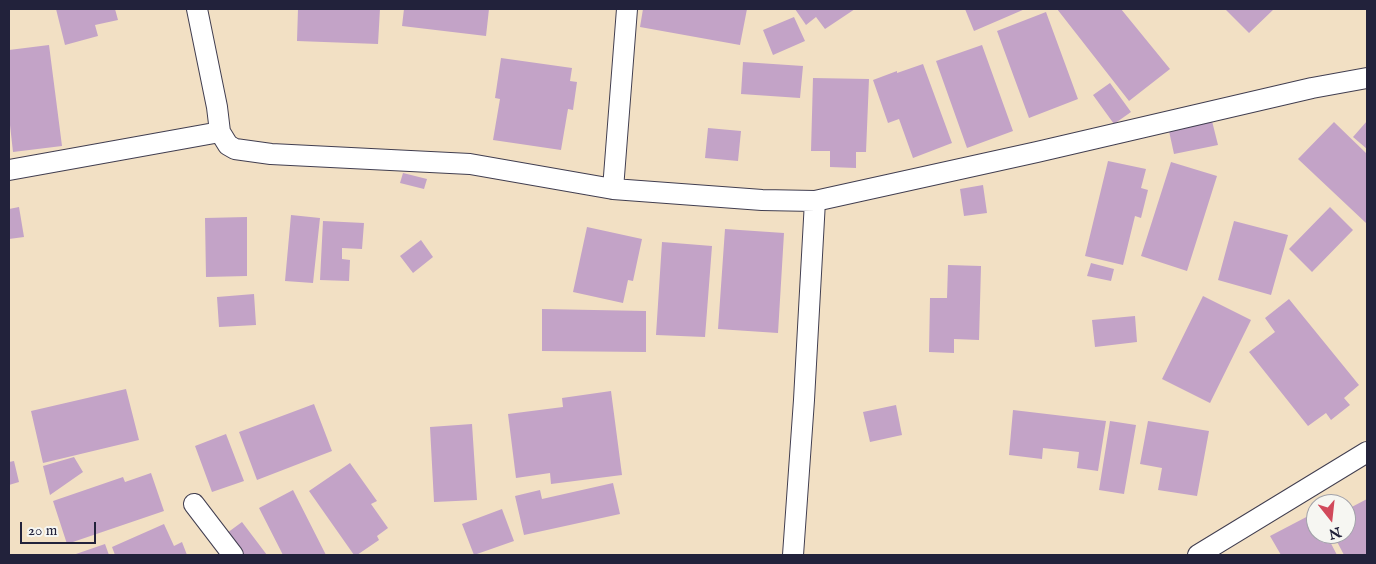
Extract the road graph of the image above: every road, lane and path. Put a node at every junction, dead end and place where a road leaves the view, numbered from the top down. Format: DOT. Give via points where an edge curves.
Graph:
graph roads {
  1 [pos="197,9"];
  2 [pos="627,9"];
  3 [pos="1367,78"];
  4 [pos="220,132"];
  5 [pos="9,170"];
  6 [pos="613,189"];
  7 [pos="815,201"];
  8 [pos="1367,452"];
  9 [pos="194,504"];
  10 [pos="232,555"];
  11 [pos="793,555"];
  12 [pos="1198,555"];
  1 -- 4 [label="street"];
  2 -- 6 [label="street"];
  3 -- 7 [label="street"];
  4 -- 5 [label="street"];
  4 -- 6 [label="street" via="228,145 235,149 271,154 470,164"];
  6 -- 7 [label="street"];
  7 -- 11 [label="street"];
  8 -- 12 [label="street"];
  9 -- 10 [label="street"];
}
